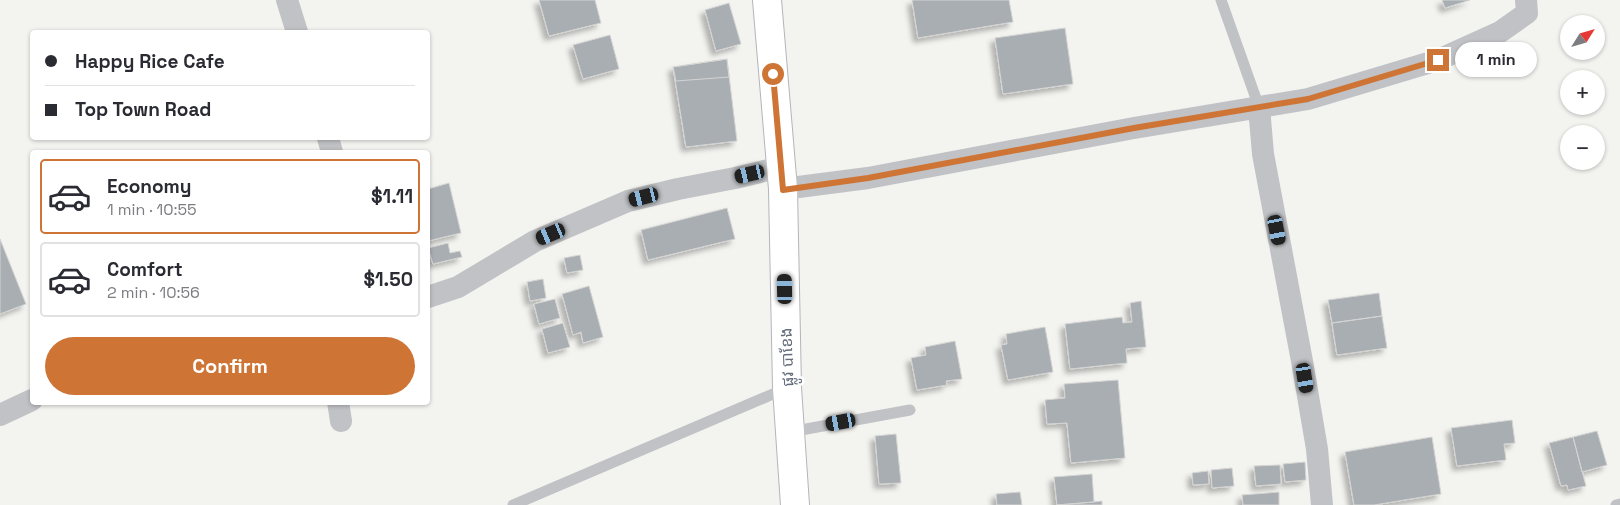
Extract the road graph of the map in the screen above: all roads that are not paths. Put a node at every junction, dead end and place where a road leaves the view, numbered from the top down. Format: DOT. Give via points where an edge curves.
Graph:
graph roads {
  1 [pos="287,0"];
  2 [pos="767,0"];
  3 [pos="1221,0"];
  4 [pos="1526,0"];
  5 [pos="296,30"];
  6 [pos="1259,107"];
  7 [pos="782,178"];
  8 [pos="430,296"];
  9 [pos="787,388"];
  10 [pos="30,401"];
  11 [pos="910,410"];
  12 [pos="0,415"];
  13 [pos="790,432"];
  14 [pos="1620,504"];
  15 [pos="513,505"];
  16 [pos="795,505"];
  17 [pos="1322,505"];
  18 [pos="1616,505"];
  1 -- 5 [label="street"];
  2 -- 7 [label="street, ផ្លូវ បាខែង"];
  3 -- 6 [label="lane"];
  4 -- 6 [label="street" via="1527,13 1500,32 1438,60 1308,99"];
  6 -- 7 [label="street" via="868,178"];
  6 -- 17 [label="street" via="1262,154 1302,361"];
  7 -- 8 [label="street" via="735,178 628,201 535,241 458,287"];
  7 -- 9 [label="street, ផ្លូវ បាខែង"];
  9 -- 13 [label="street, ផ្លូវ បាខែង"];
  9 -- 15 [label="lane"];
  10 -- 12 [label="street"];
  11 -- 13 [label="lane"];
  13 -- 16 [label="street, ផ្លូវ បាខែង"];
  14 -- 18 [label="lane"];
}
